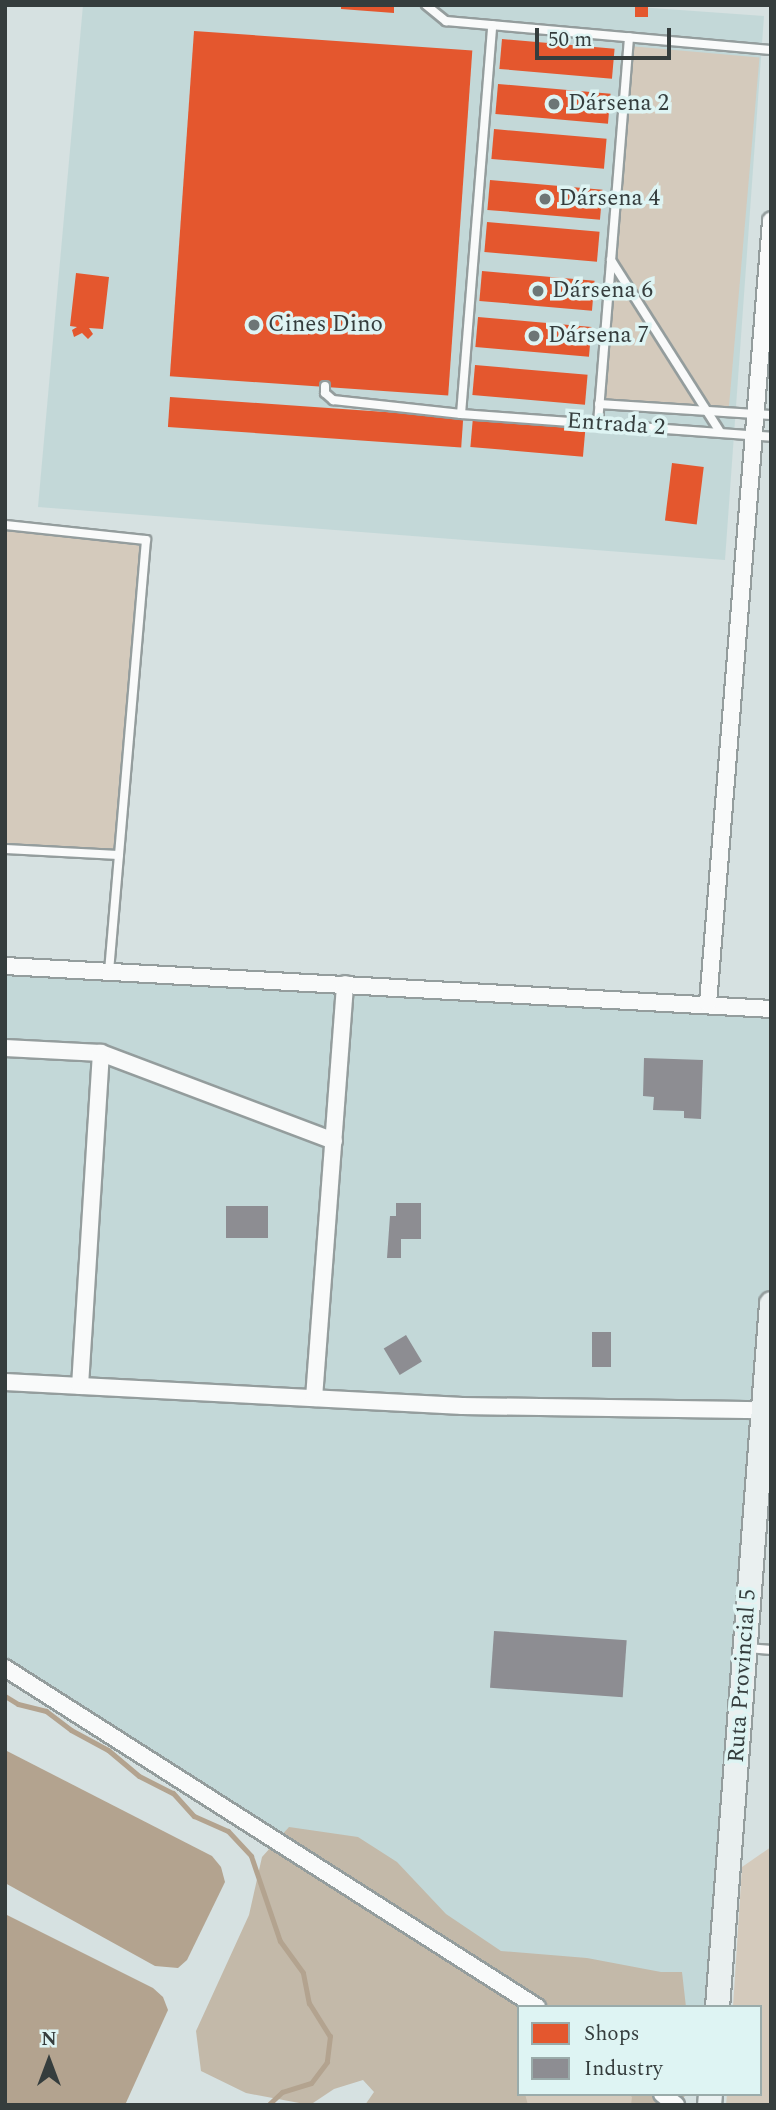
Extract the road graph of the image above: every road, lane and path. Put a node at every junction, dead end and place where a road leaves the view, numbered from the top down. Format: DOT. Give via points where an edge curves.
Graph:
graph roads {
  1 [pos="426,5"];
  2 [pos="492,25"];
  3 [pos="629,37"];
  4 [pos="771,50"];
  5 [pos="771,221"];
  6 [pos="611,260"];
  7 [pos="325,386"];
  8 [pos="599,404"];
  9 [pos="707,411"];
  10 [pos="460,414"];
  11 [pos="763,414"];
  12 [pos="598,424"];
  13 [pos="720,432"];
  14 [pos="753,434"];
  15 [pos="771,437"];
  16 [pos="5,525"];
  17 [pos="5,849"];
  18 [pos="119,855"];
  19 [pos="5,966"];
  20 [pos="109,972"];
  21 [pos="345,984"];
  22 [pos="708,1003"];
  23 [pos="771,1009"];
  24 [pos="5,1048"];
  25 [pos="101,1053"];
  26 [pos="334,1142"];
  27 [pos="771,1303"];
  28 [pos="5,1382"];
  29 [pos="80,1386"];
  30 [pos="314,1398"];
  31 [pos="763,1415"];
  32 [pos="745,1648"];
  33 [pos="771,1650"];
  34 [pos="5,1668"];
  35 [pos="534,2005"];
  36 [pos="717,2005"];
  1 -- 2 [label="lane" via="446,21"];
  2 -- 3 [label="lane"];
  2 -- 10 [label="lane"];
  3 -- 4 [label="lane"];
  3 -- 6 [label="lane"];
  5 -- 11 [label="street"];
  6 -- 8 [label="lane"];
  6 -- 9 [label="lane"];
  7 -- 10 [label="lane, Entrada 2" via="332,400"];
  8 -- 9 [label="lane, Entrada 2"];
  8 -- 12 [label="lane"];
  9 -- 11 [label="lane, Entrada 2"];
  9 -- 13 [label="lane"];
  10 -- 12 [label="lane, Entrada 2"];
  11 -- 14 [label="street"];
  12 -- 13 [label="lane, Entrada 2"];
  13 -- 14 [label="lane, Entrada 2"];
  14 -- 15 [label="lane, Entrada 2"];
  14 -- 22 [label="street"];
  16 -- 18 [label="lane" via="146,540"];
  17 -- 18 [label="lane"];
  18 -- 20 [label="lane"];
  19 -- 20 [label="street"];
  20 -- 21 [label="street"];
  21 -- 22 [label="street"];
  21 -- 26 [label="street"];
  22 -- 23 [label="street"];
  24 -- 25 [label="street"];
  25 -- 26 [label="street"];
  25 -- 29 [label="street"];
  26 -- 30 [label="street"];
  27 -- 31 [label="main road, Ruta Provincial 5"];
  28 -- 29 [label="street"];
  29 -- 30 [label="street"];
  30 -- 31 [label="street"];
  31 -- 32 [label="main road, Ruta Provincial 5"];
  32 -- 33 [label="lane"];
  32 -- 36 [label="main road, Ruta Provincial 5"];
  34 -- 35 [label="street"];
}
